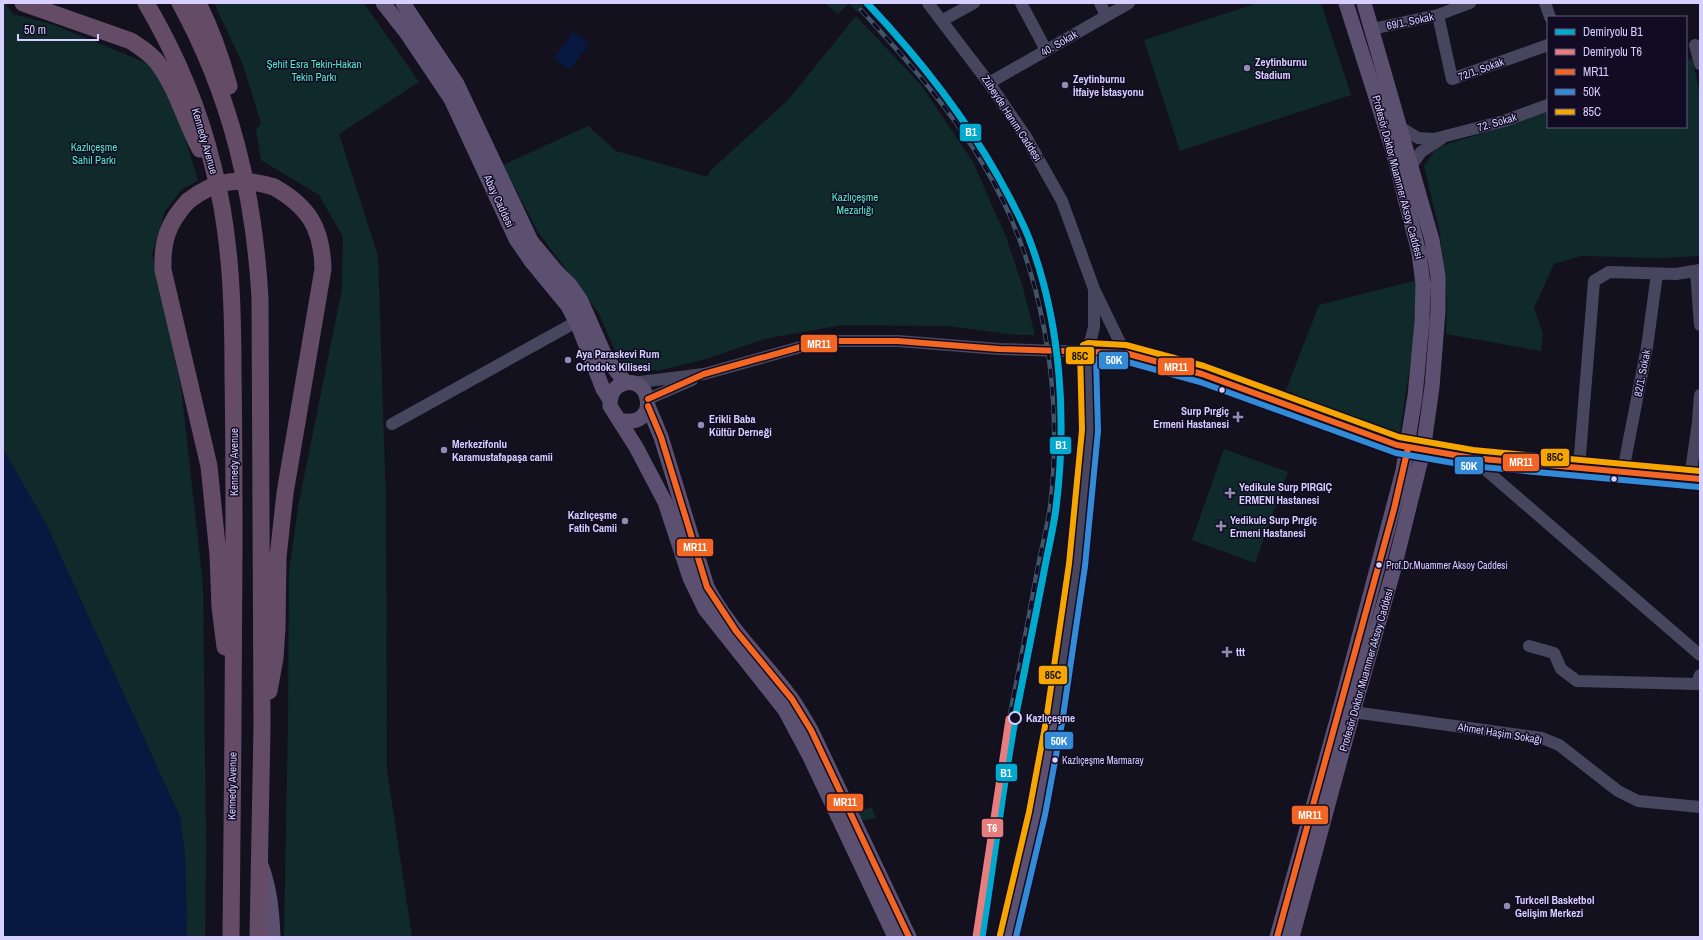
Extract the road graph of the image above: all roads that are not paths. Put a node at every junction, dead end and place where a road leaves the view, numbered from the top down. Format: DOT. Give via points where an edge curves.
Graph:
graph roads {
  1 [pos="22,3"];
  2 [pos="146,3"];
  3 [pos="180,3"];
  4 [pos="198,3"];
  5 [pos="383,3"];
  6 [pos="403,3"];
  7 [pos="928,3"];
  8 [pos="974,3"];
  9 [pos="1021,3"];
  10 [pos="1100,3"];
  11 [pos="1129,3"];
  12 [pos="1346,3"];
  13 [pos="1364,3"];
  14 [pos="1470,3"];
  15 [pos="1545,3"];
  16 [pos="1106,15"];
  17 [pos="1438,15"];
  18 [pos="1550,16"];
  19 [pos="943,20"];
  20 [pos="1372,29"];
  21 [pos="1547,44"];
  22 [pos="1694,46"];
  23 [pos="1046,50"];
  24 [pos="1700,64"];
  25 [pos="989,83"];
  26 [pos="1376,96"];
  27 [pos="1547,105"];
  28 [pos="231,126"];
  29 [pos="1400,127"];
  30 [pos="1446,136"];
  31 [pos="213,166"];
  32 [pos="1412,166"];
  33 [pos="1698,270"];
  34 [pos="1657,274"];
  35 [pos="1094,289"];
  36 [pos="576,322"];
  37 [pos="1700,326"];
  38 [pos="1088,351"];
  39 [pos="1125,353"];
  40 [pos="704,374"];
  41 [pos="629,383"];
  42 [pos="1700,394"];
  43 [pos="610,400"];
  44 [pos="648,403"];
  45 [pos="620,420"];
  46 [pos="1699,422"];
  47 [pos="392,424"];
  48 [pos="1416,449"];
  49 [pos="1472,458"];
  50 [pos="1579,467"];
  51 [pos="1623,471"];
  52 [pos="1695,478"];
  53 [pos="1528,646"];
  54 [pos="1700,655"];
  55 [pos="1699,681"];
  56 [pos="234,684"];
  57 [pos="1353,712"];
  58 [pos="1054,722"];
  59 [pos="262,728"];
  60 [pos="1700,807"];
  61 [pos="259,860"];
  62 [pos="230,937"];
  63 [pos="258,937"];
  64 [pos="273,937"];
  65 [pos="896,937"];
  66 [pos="909,937"];
  67 [pos="1008,937"];
  68 [pos="1277,937"];
  69 [pos="1292,937"];
  1 -- 31 [label="highway" via="131,41 144,49 157,61 169,80 194,138"];
  2 -- 31 [label="highway, Kennedy Avenue" via="163,32 196,108"];
  3 -- 28 [label="highway" via="212,67"];
  4 -- 28 [label="highway" via="222,60 229,87"];
  5 -- 36 [label="main road, Abay Caddesi" via="406,32 451,99 516,239 568,306"];
  6 -- 41 [label="main road, Abay Caddesi" via="457,84 531,241 570,285 581,301 606,358"];
  7 -- 19 [label="street, Zübeyde Hanım Caddesi"];
  8 -- 19 [label="street"];
  9 -- 23 [label="street"];
  10 -- 16 [label="street"];
  11 -- 16 [label="street, 40. Sokak"];
  12 -- 26 [label="main road, Profesör Doktor Muammer Aksoy Caddesi"];
  13 -- 20 [label="main road, Profesör Doktor Muammer Aksoy Caddesi"];
  14 -- 17 [label="street, 69/1. Sokak"];
  15 -- 18 [label="street"];
  16 -- 23 [label="street, 40. Sokak"];
  17 -- 20 [label="street, 69/1. Sokak"];
  17 -- 21 [label="street, 72/1. Sokak" via="1452,79"];
  19 -- 25 [label="street, Zübeyde Hanım Caddesi"];
  20 -- 29 [label="main road, Profesör Doktor Muammer Aksoy Caddesi"];
  22 -- 24 [label="street"];
  23 -- 25 [label="street, 40. Sokak"];
  25 -- 35 [label="street, Zübeyde Hanım Caddesi" via="1026,137 1062,201"];
  26 -- 29 [label="main road" via="1389,119"];
  26 -- 48 [label="main road, Profesör Doktor Muammer Aksoy Caddesi" via="1402,183 1422,270"];
  27 -- 30 [label="street, 72. Sokak" via="1504,121"];
  28 -- 59 [label="highway" via="249,194 258,259"];
  29 -- 30 [label="street" via="1418,138 1434,139"];
  29 -- 32 [label="main road, Profesör Doktor Muammer Aksoy Caddesi"];
  30 -- 32 [label="street" via="1421,152"];
  31 -- 56 [label="highway, Kennedy Avenue" via="226,236 233,311"];
  32 -- 48 [label="main road, Profesör Doktor Muammer Aksoy Caddesi" via="1436,257 1439,292 1437,335"];
  33 -- 34 [label="street"];
  33 -- 37 [label="street"];
  34 -- 50 [label="street" via="1609,272 1594,281"];
  34 -- 51 [label="street, 82/1. Sokak" via="1647,347"];
  35 -- 38 [label="street" via="1094,327"];
  35 -- 39 [label="street"];
  36 -- 43 [label="main road, Abay Caddesi"];
  36 -- 47 [label="street"];
  38 -- 39 [label="street"];
  38 -- 40 [label="street" via="999,349 898,341 838,341 804,346"];
  38 -- 58 [label="street" via="1090,430 1077,565"];
  39 -- 48 [label="street" via="1202,374 1397,445"];
  40 -- 41 [label="street"];
  40 -- 44 [label="street"];
  41 -- 43 [label="main road" via="615,389"];
  41 -- 44 [label="main road" via="643,389"];
  42 -- 46 [label="street"];
  43 -- 45 [label="main road" via="613,413"];
  44 -- 45 [label="main road" via="642,417 632,422"];
  44 -- 66 [label="main road" via="707,587 731,624 793,700 811,730"];
  45 -- 65 [label="main road" via="665,502 690,578 706,609 785,710"];
  46 -- 52 [label="street"];
  48 -- 49 [label="street"];
  48 -- 57 [label="main road, Profesör Doktor Muammer Aksoy Caddesi" via="1393,572"];
  48 -- 68 [label="main road, Profesör Doktor Muammer Aksoy Caddesi" via="1394,509"];
  49 -- 50 [label="street"];
  49 -- 54 [label="street"];
  50 -- 51 [label="street"];
  51 -- 52 [label="street"];
  53 -- 55 [label="street" via="1554,653 1561,669 1577,681"];
  56 -- 59 [label="highway, bridge" via="224,645 209,466 163,270 163,251 170,224 188,201 208,187 231,181 254,182 274,187 287,194 307,212 323,251 323,269 289,464 278,557 275,658"];
  56 -- 62 [label="highway, Kennedy Avenue"];
  57 -- 60 [label="street, Ahmet Haşim Sokağı" via="1542,738 1559,745 1618,791 1638,801"];
  57 -- 69 [label="main road, Profesör Doktor Muammer Aksoy Caddesi"];
  58 -- 67 [label="main road" via="1037,814"];
  59 -- 61 [label="highway"];
  61 -- 63 [label="highway"];
  61 -- 64 [label="main road" via="267,881"];
}
